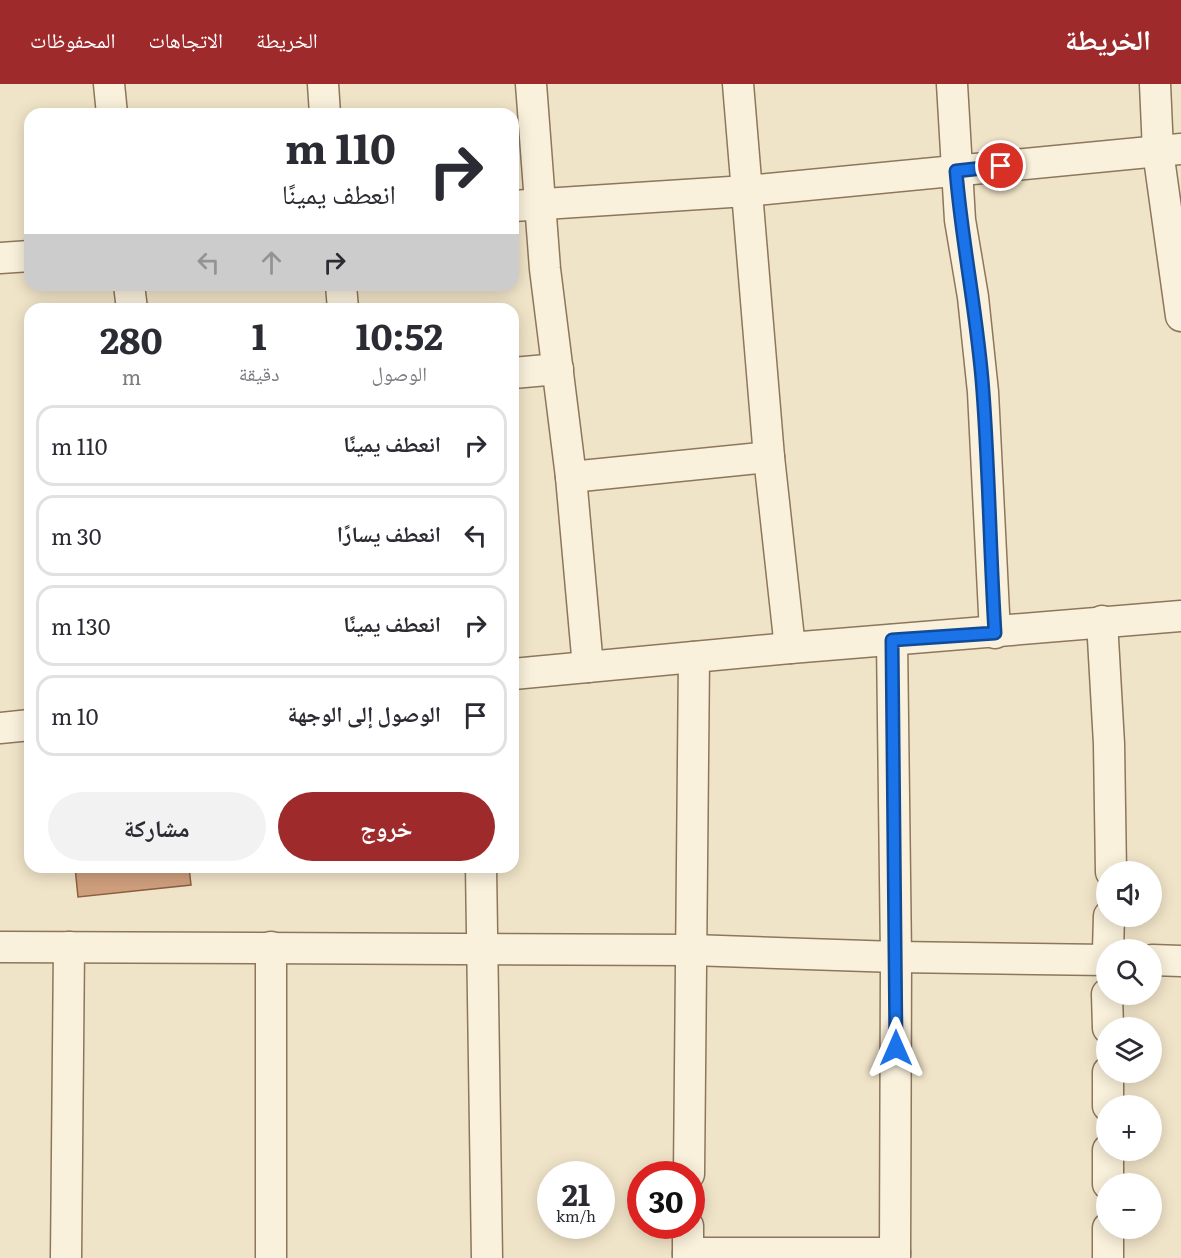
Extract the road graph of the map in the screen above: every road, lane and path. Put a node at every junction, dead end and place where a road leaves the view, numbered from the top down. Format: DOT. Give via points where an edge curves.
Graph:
graph roads {
  1 [pos="109,84"];
  2 [pos="323,84"];
  3 [pos="531,84"];
  4 [pos="738,84"];
  5 [pos="952,84"];
  6 [pos="1155,84"];
  7 [pos="111,108"];
  8 [pos="325,108"];
  9 [pos="1170,150"];
  10 [pos="956,171"];
  11 [pos="746,191"];
  12 [pos="527,205"];
  13 [pos="24,256"];
  14 [pos="0,258"];
  15 [pos="1181,316"];
  16 [pos="558,369"];
  17 [pos="519,372"];
  18 [pos="769,457"];
  19 [pos="571,477"];
  20 [pos="1181,616"];
  21 [pos="1102,621"];
  22 [pos="995,633"];
  23 [pos="892,640"];
  24 [pos="790,648"];
  25 [pos="694,657"];
  26 [pos="588,667"];
  27 [pos="519,673"];
  28 [pos="24,726"];
  29 [pos="0,728"];
  30 [pos="1111,861"];
  31 [pos="481,873"];
  32 [pos="0,947"];
  33 [pos="69,947"];
  34 [pos="272,947"];
  35 [pos="482,949"];
  36 [pos="692,950"];
  37 [pos="896,957"];
  38 [pos="1096,960"];
  39 [pos="1162,960"];
  40 [pos="1181,961"];
  41 [pos="689,1161"];
  42 [pos="1108,1239"];
  43 [pos="688,1246"];
  44 [pos="895,1255"];
  45 [pos="66,1258"];
  46 [pos="271,1258"];
  47 [pos="487,1258"];
  48 [pos="1108,1258"];
  1 -- 7 [label="street"];
  2 -- 8 [label="street"];
  3 -- 12 [label="street"];
  4 -- 11 [label="street"];
  5 -- 10 [label="street"];
  6 -- 9 [label="street"];
  9 -- 10 [label="street"];
  9 -- 15 [label="street"];
  10 -- 11 [label="street"];
  10 -- 22 [label="street" via="983,393"];
  11 -- 12 [label="street"];
  11 -- 18 [label="street"];
  12 -- 16 [label="street" via="545,269"];
  13 -- 14 [label="street"];
  16 -- 17 [label="street"];
  16 -- 19 [label="street"];
  18 -- 19 [label="street"];
  18 -- 24 [label="street"];
  19 -- 26 [label="street"];
  20 -- 21 [label="street"];
  21 -- 22 [label="street"];
  21 -- 30 [label="street"];
  22 -- 23 [label="street"];
  23 -- 24 [label="street"];
  23 -- 37 [label="street"];
  24 -- 25 [label="street"];
  25 -- 26 [label="street"];
  25 -- 36 [label="street"];
  26 -- 27 [label="street"];
  28 -- 29 [label="street"];
  31 -- 35 [label="street"];
  32 -- 33 [label="street"];
  33 -- 34 [label="street"];
  33 -- 45 [label="street"];
  34 -- 35 [label="street"];
  34 -- 46 [label="street"];
  35 -- 36 [label="street"];
  35 -- 47 [label="street"];
  36 -- 37 [label="street"];
  36 -- 41 [label="street"];
  37 -- 38 [label="street"];
  37 -- 44 [label="street"];
  39 -- 40 [label="street"];
  42 -- 48 [label="street"];
  43 -- 44 [label="street"];
}
